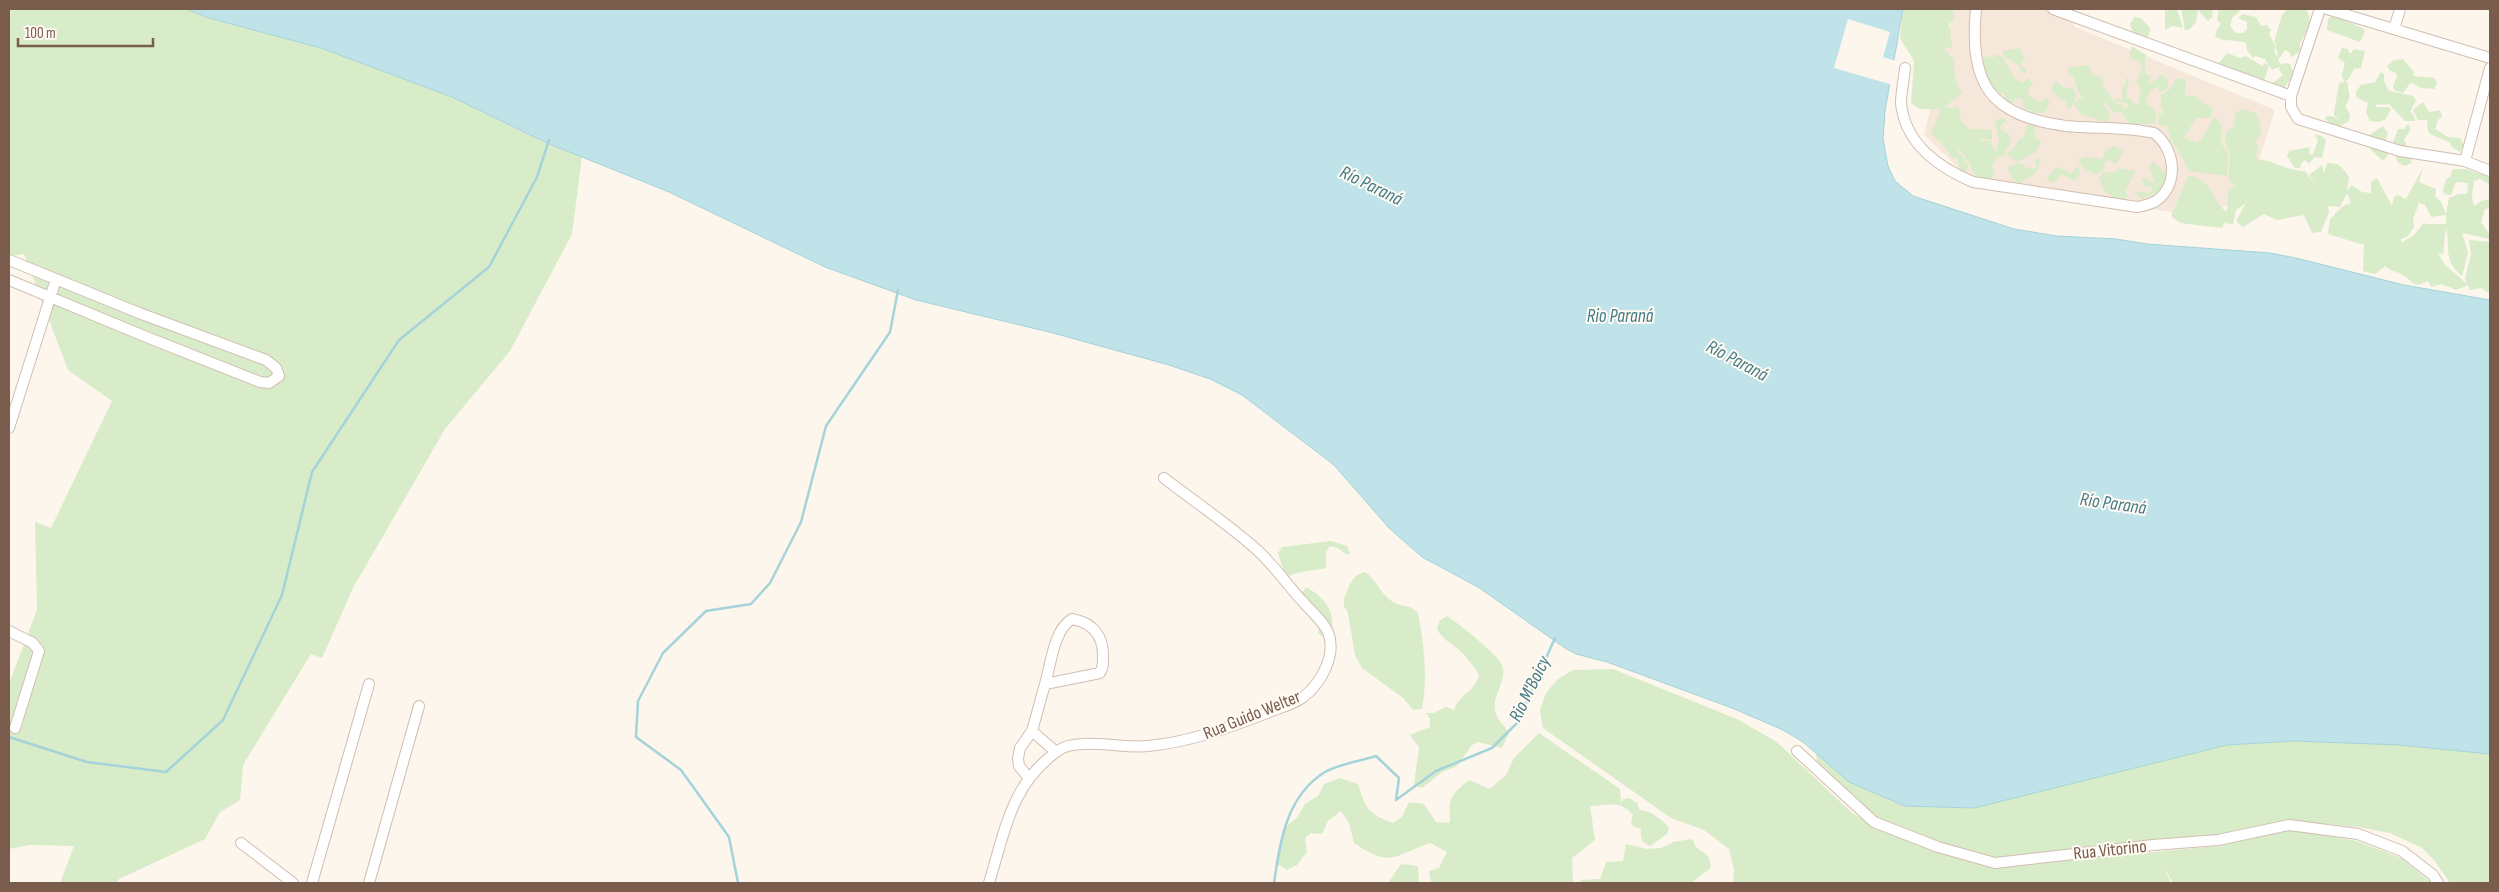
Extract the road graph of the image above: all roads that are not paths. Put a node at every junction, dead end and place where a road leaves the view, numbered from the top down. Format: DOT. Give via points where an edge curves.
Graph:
graph roads {
  1 [pos="1976,9"];
  2 [pos="2053,9"];
  3 [pos="2320,9"];
  4 [pos="2327,9"];
  5 [pos="2400,9"];
  6 [pos="2394,29"];
  7 [pos="2490,58"];
  8 [pos="1905,68"];
  9 [pos="2490,68"];
  10 [pos="2291,96"];
  11 [pos="2465,161"];
  12 [pos="2490,171"];
  13 [pos="9,260"];
  14 [pos="56,279"];
  15 [pos="9,280"];
  16 [pos="51,297"];
  17 [pos="9,428"];
  18 [pos="1164,478"];
  19 [pos="9,631"];
  20 [pos="369,684"];
  21 [pos="1045,684"];
  22 [pos="419,706"];
  23 [pos="15,728"];
  24 [pos="1032,731"];
  25 [pos="1797,751"];
  26 [pos="1056,752"];
  27 [pos="1028,778"];
  28 [pos="241,843"];
  29 [pos="293,883"];
  30 [pos="312,883"];
  31 [pos="369,883"];
  32 [pos="990,883"];
  33 [pos="2438,883"];
  1 -- 8 [label="street" via="1975,61 1989,91 2002,104 2014,112 2046,122 2154,133 2164,140 2171,154 2171,174 2163,194 2155,202 2137,208 1973,182 1958,176 1921,150 1905,122 1901,102"];
  2 -- 10 [label="street"];
  3 -- 10 [label="street"];
  4 -- 6 [label="street"];
  5 -- 6 [label="street"];
  6 -- 7 [label="street"];
  9 -- 11 [label="street"];
  10 -- 11 [label="street" via="2291,107 2298,119 2400,151"];
  11 -- 12 [label="street"];
  13 -- 14 [label="street"];
  14 -- 16 [label="street"];
  14 -- 16 [label="street" via="266,360 276,368 279,376 269,383 260,382"];
  15 -- 16 [label="street"];
  16 -- 17 [label="street"];
  18 -- 26 [label="street, Rua Guido Welter" via="1256,550 1322,623 1331,642 1325,669 1316,685 1301,698 1212,734 1146,747 1068,746"];
  19 -- 23 [label="street" via="34,643 39,651"];
  20 -- 30 [label="street"];
  21 -- 21 [label="street" via="1065,623 1079,620 1097,632 1103,647 1100,673"];
  21 -- 24 [label="street"];
  22 -- 31 [label="street"];
  24 -- 26 [label="street"];
  24 -- 27 [label="street" via="1020,748 1018,758 1019,766"];
  25 -- 33 [label="street, Rua Vitorino" via="1874,822 1938,847 1995,863 2218,840 2289,826 2358,834 2402,851 2433,875"];
  26 -- 27 [label="street, Rua Guido Welter"];
  27 -- 32 [label="street, Rua Guido Welter" via="1010,813"];
  28 -- 29 [label="street"];
}
